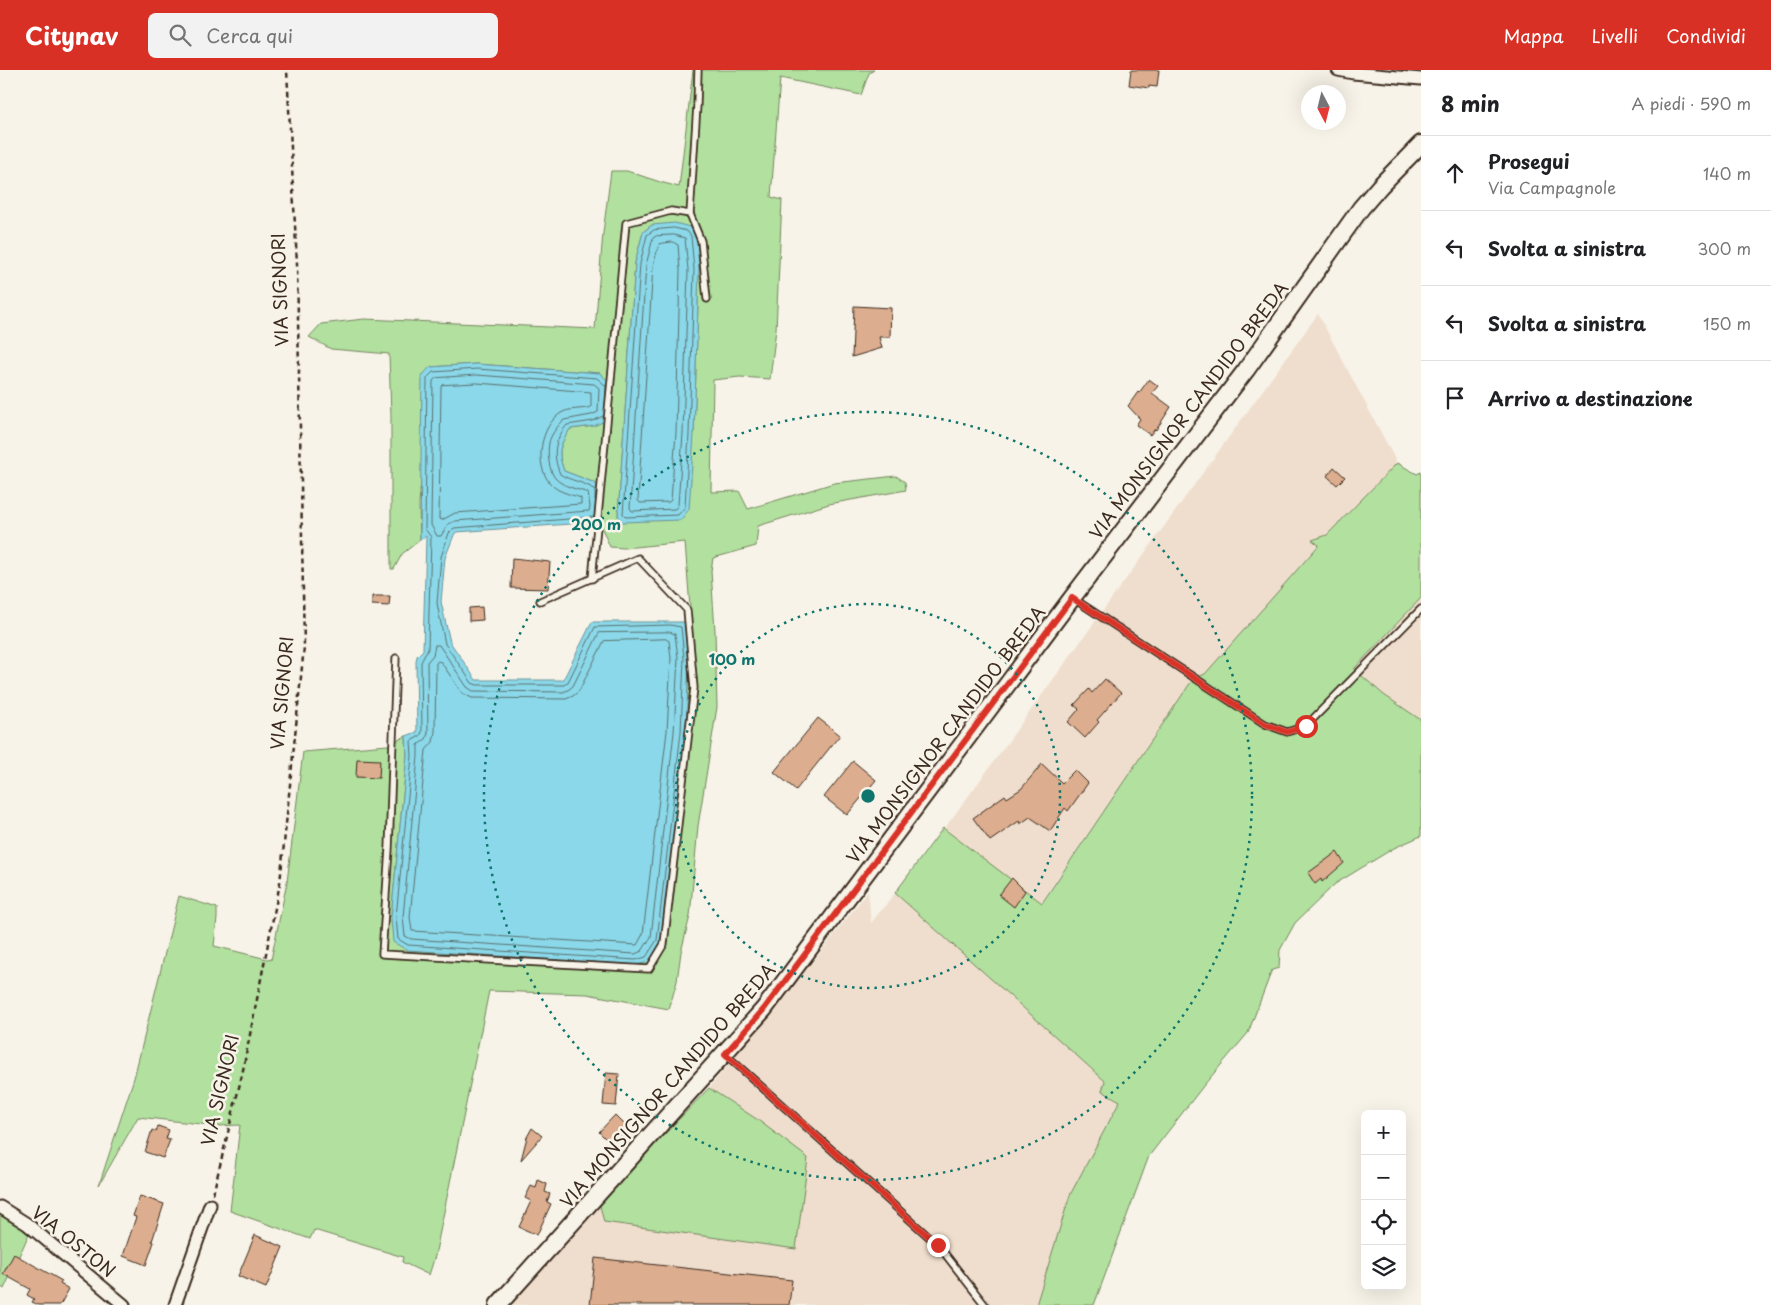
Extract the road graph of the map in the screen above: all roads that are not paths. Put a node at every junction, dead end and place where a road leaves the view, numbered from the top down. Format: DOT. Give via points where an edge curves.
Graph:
graph roads {
  1 [pos="698,70"];
  2 [pos="1338,70"];
  3 [pos="1421,79"];
  4 [pos="1421,144"];
  5 [pos="1421,151"];
  6 [pos="1399,166"];
  7 [pos="690,214"];
  8 [pos="707,299"];
  9 [pos="592,579"];
  10 [pos="1072,598"];
  11 [pos="540,601"];
  12 [pos="1421,609"];
  13 [pos="396,658"];
  14 [pos="725,1054"];
  15 [pos="210,1205"];
  16 [pos="0,1207"];
  17 [pos="124,1305"];
  18 [pos="175,1305"];
  19 [pos="498,1305"];
  20 [pos="985,1305"];
  1 -- 7 [label="lane"];
  2 -- 3 [label="street"];
  4 -- 6 [label="main road, VIA MONSIGNOR CANDIDO BREDA"];
  5 -- 6 [label="main road, VIA MONSIGNOR CANDIDO BREDA"];
  6 -- 10 [label="main road, VIA MONSIGNOR CANDIDO BREDA" via="1361,208 1246,370"];
  7 -- 8 [label="lane" via="701,241"];
  7 -- 9 [label="lane" via="671,210 626,223"];
  9 -- 11 [label="lane"];
  9 -- 13 [label="lane" via="638,558 687,610 694,688 664,944 649,969 382,954"];
  10 -- 12 [label="lane" via="1265,724 1287,732 1306,726"];
  10 -- 14 [label="main road, VIA MONSIGNOR CANDIDO BREDA" via="764,1009"];
  14 -- 19 [label="main road, VIA MONSIGNOR CANDIDO BREDA"];
  14 -- 20 [label="lane" via="938,1245"];
  15 -- 18 [label="street"];
  16 -- 17 [label="street, VIA OSTON" via="27,1224"];
}
